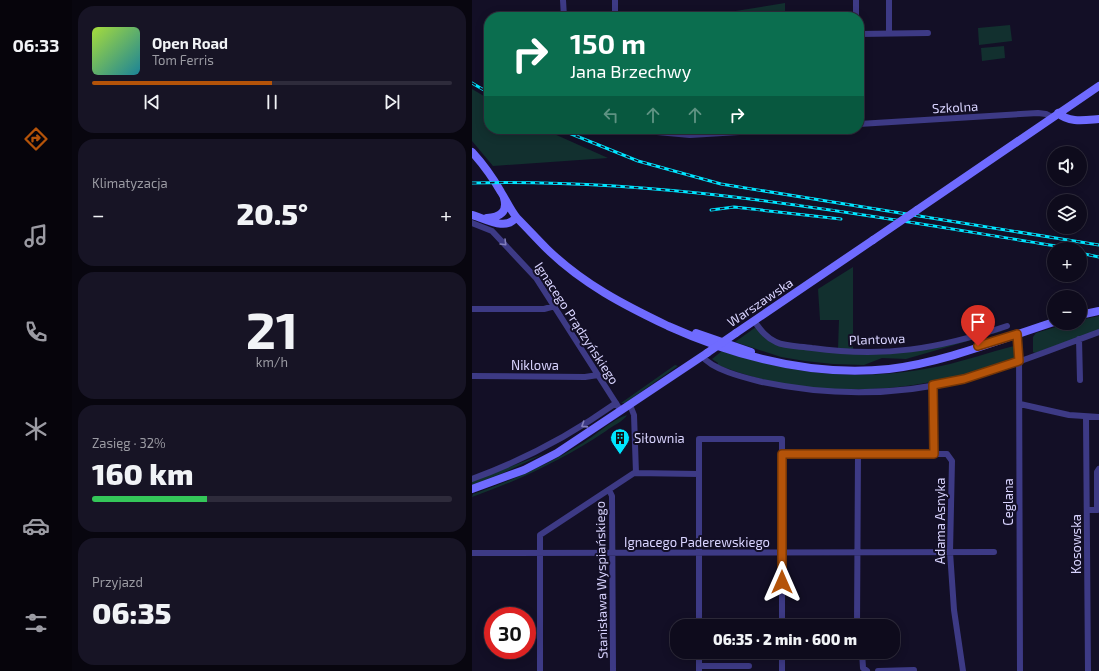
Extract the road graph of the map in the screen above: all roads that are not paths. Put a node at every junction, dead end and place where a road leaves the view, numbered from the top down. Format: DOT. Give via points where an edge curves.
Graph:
graph roads {
  1 [pos="563,0"];
  2 [pos="615,0"];
  3 [pos="856,0"];
  4 [pos="889,0"];
  5 [pos="564,12"];
  6 [pos="615,12"];
  7 [pos="856,12"];
  8 [pos="889,33"];
  9 [pos="928,33"];
  10 [pos="864,34"];
  11 [pos="1099,86"];
  12 [pos="1055,115"];
  13 [pos="1099,119"];
  14 [pos="864,124"];
  15 [pos="679,134"];
  16 [pos="706,134"];
  17 [pos="472,152"];
  18 [pos="504,197"];
  19 [pos="472,215"];
  20 [pos="515,215"];
  21 [pos="497,217"];
  22 [pos="484,218"];
  23 [pos="472,223"];
  24 [pos="555,306"];
  25 [pos="472,309"];
  26 [pos="1099,311"];
  27 [pos="1087,314"];
  28 [pos="754,321"];
  29 [pos="1047,324"];
  30 [pos="1007,326"];
  31 [pos="1099,332"];
  32 [pos="1017,334"];
  33 [pos="1079,339"];
  34 [pos="705,354"];
  35 [pos="1019,361"];
  36 [pos="598,374"];
  37 [pos="472,376"];
  38 [pos="1080,380"];
  39 [pos="933,385"];
  40 [pos="616,403"];
  41 [pos="1020,404"];
  42 [pos="630,405"];
  43 [pos="621,411"];
  44 [pos="1086,417"];
  45 [pos="1099,417"];
  46 [pos="782,454"];
  47 [pos="858,454"];
  48 [pos="934,454"];
  49 [pos="1099,469"];
  50 [pos="636,473"];
  51 [pos="699,474"];
  52 [pos="472,479"];
  53 [pos="472,489"];
  54 [pos="609,490"];
  55 [pos="1087,510"];
  56 [pos="1098,511"];
  57 [pos="782,552"];
  58 [pos="858,552"];
  59 [pos="950,552"];
  60 [pos="994,552"];
  61 [pos="472,553"];
  62 [pos="539,553"];
  63 [pos="613,553"];
  64 [pos="698,553"];
  65 [pos="699,619"];
  66 [pos="782,619"];
  67 [pos="857,619"];
  68 [pos="782,659"];
  69 [pos="862,659"];
  70 [pos="749,666"];
  71 [pos="699,669"];
  72 [pos="914,670"];
  73 [pos="540,671"];
  74 [pos="613,671"];
  75 [pos="782,671"];
  76 [pos="867,671"];
  77 [pos="878,671"];
  78 [pos="962,671"];
  79 [pos="1020,671"];
  80 [pos="1088,671"];
  1 -- 5 [label="street"];
  2 -- 6 [label="street"];
  3 -- 7 [label="street"];
  4 -- 8 [label="street"];
  8 -- 9 [label="street"];
  8 -- 10 [label="street"];
  11 -- 12 [label="main road, Warszawska"];
  12 -- 13 [label="main road" via="1073,120"];
  12 -- 14 [label="street, Szkolna" via="1038,113"];
  12 -- 28 [label="main road, Warszawska, bridge"];
  15 -- 16 [label="street"];
  17 -- 18 [label="main road"];
  18 -- 20 [label="main road"];
  18 -- 21 [label="main road" via="504,211"];
  19 -- 22 [label="main road"];
  20 -- 21 [label="main road"];
  20 -- 22 [label="main road" via="511,223 503,224"];
  20 -- 32 [label="main road" via="556,258 590,285 628,308 716,346 754,358 801,367 835,370 892,368 934,360"];
  21 -- 22 [label="main road"];
  23 -- 24 [label="street, Ignacego Prądzyńskiego, one-way" via="489,229 514,253 536,278"];
  24 -- 25 [label="street" via="544,309"];
  24 -- 36 [label="street, Ignacego Prądzyńskiego"];
  26 -- 27 [label="main road"];
  28 -- 30 [label="street, Plantowa" via="764,334 776,343 832,351 870,353 935,347"];
  28 -- 34 [label="main road, Warszawska, bridge"];
  29 -- 32 [label="main road"];
  31 -- 33 [label="street"];
  32 -- 35 [label="street, Ceglana"];
  33 -- 35 [label="street"];
  33 -- 38 [label="street"];
  34 -- 39 [label="street" via="706,363 752,380 820,392 885,391"];
  34 -- 42 [label="main road, Warszawska"];
  35 -- 39 [label="street" via="964,379"];
  35 -- 41 [label="street, Ceglana"];
  36 -- 37 [label="street, Niklowa" via="585,377"];
  36 -- 40 [label="street, Ignacego Prądzyńskiego"];
  39 -- 48 [label="street"];
  40 -- 43 [label="street, Ignacego Prądzyńskiego"];
  40 -- 52 [label="street, one-way" via="544,448 512,464"];
  41 -- 44 [label="street"];
  41 -- 79 [label="street, Ceglana"];
  42 -- 43 [label="main road, Warszawska"];
  42 -- 50 [label="street" via="634,415"];
  43 -- 53 [label="main road, Warszawska" via="542,461"];
  44 -- 45 [label="street"];
  44 -- 55 [label="street, Kosowska"];
  46 -- 47 [label="street"];
  46 -- 51 [label="street" via="782,439 699,439"];
  46 -- 57 [label="street"];
  47 -- 48 [label="street"];
  47 -- 58 [label="street"];
  48 -- 59 [label="street, Adama Asnyka" via="947,454 952,461"];
  49 -- 56 [label="street"];
  50 -- 51 [label="street"];
  50 -- 54 [label="street"];
  51 -- 64 [label="street"];
  54 -- 62 [label="street" via="540,535"];
  54 -- 63 [label="street, Stanisława Wyspiańskiego" via="612,496"];
  55 -- 56 [label="street"];
  55 -- 80 [label="street, Kosowska"];
  57 -- 58 [label="street, Ignacego Paderewskiego"];
  57 -- 64 [label="street, Ignacego Paderewskiego"];
  57 -- 66 [label="street"];
  58 -- 59 [label="street, Ignacego Paderewskiego"];
  58 -- 67 [label="street"];
  59 -- 60 [label="street, Ignacego Paderewskiego"];
  59 -- 78 [label="street, Adama Asnyka"];
  61 -- 62 [label="street, Ignacego Paderewskiego"];
  62 -- 63 [label="street, Ignacego Paderewskiego"];
  62 -- 73 [label="street"];
  63 -- 64 [label="street, Ignacego Paderewskiego"];
  63 -- 74 [label="street, Stanisława Wyspiańskiego"];
  64 -- 65 [label="street"];
  68 -- 75 [label="street"];
  69 -- 76 [label="street" via="863,668"];
  70 -- 71 [label="street"];
  72 -- 77 [label="street"];
}
